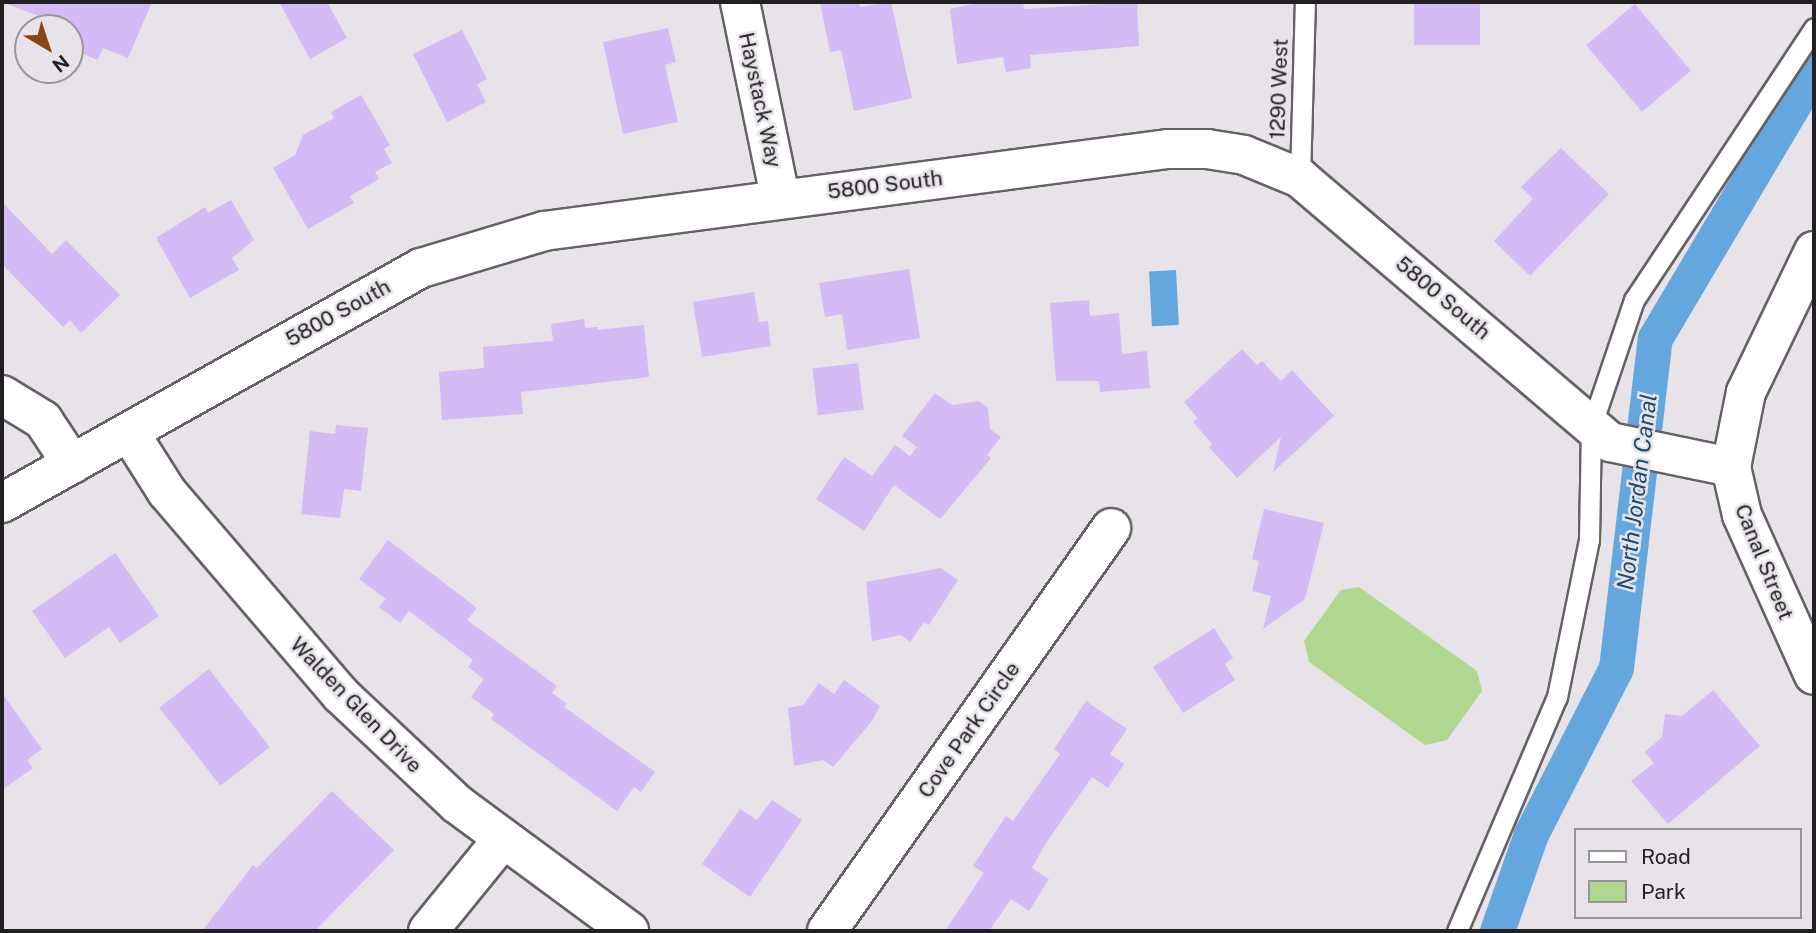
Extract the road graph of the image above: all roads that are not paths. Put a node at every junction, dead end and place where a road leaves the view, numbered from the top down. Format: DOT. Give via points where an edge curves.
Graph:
graph roads {
  1 [pos="740,2"];
  2 [pos="1305,2"];
  3 [pos="1814,28"];
  4 [pos="1300,178"];
  5 [pos="780,198"];
  6 [pos="1814,251"];
  7 [pos="2,395"];
  8 [pos="129,432"];
  9 [pos="1600,435"];
  10 [pos="72,464"];
  11 [pos="1731,467"];
  12 [pos="2,503"];
  13 [pos="1111,528"];
  14 [pos="1814,675"];
  15 [pos="502,840"];
  16 [pos="428,931"];
  17 [pos="629,931"];
  18 [pos="827,931"];
  19 [pos="1457,931"];
  1 -- 5 [label="street, Haystack Way"];
  2 -- 4 [label="lane, 1290 West"];
  3 -- 9 [label="lane" via="1634,300"];
  4 -- 5 [label="street, 5800 South" via="1244,155 1168,149"];
  4 -- 9 [label="street, 5800 South"];
  5 -- 8 [label="street, 5800 South" via="544,231 421,268"];
  6 -- 11 [label="street, Canal Street" via="1746,392"];
  7 -- 10 [label="street" via="43,421"];
  8 -- 10 [label="street, 5800 South"];
  8 -- 15 [label="street, Walden Glen Drive" via="167,492 332,686"];
  9 -- 11 [label="street, 5800 South" via="1675,457"];
  9 -- 19 [label="lane" via="1589,540 1557,697"];
  10 -- 12 [label="street, 5800 South"];
  11 -- 14 [label="street, Canal Street" via="1741,514"];
  13 -- 18 [label="street, Cove Park Circle"];
  15 -- 16 [label="street"];
  15 -- 17 [label="street, Walden Glen Drive"];
}
